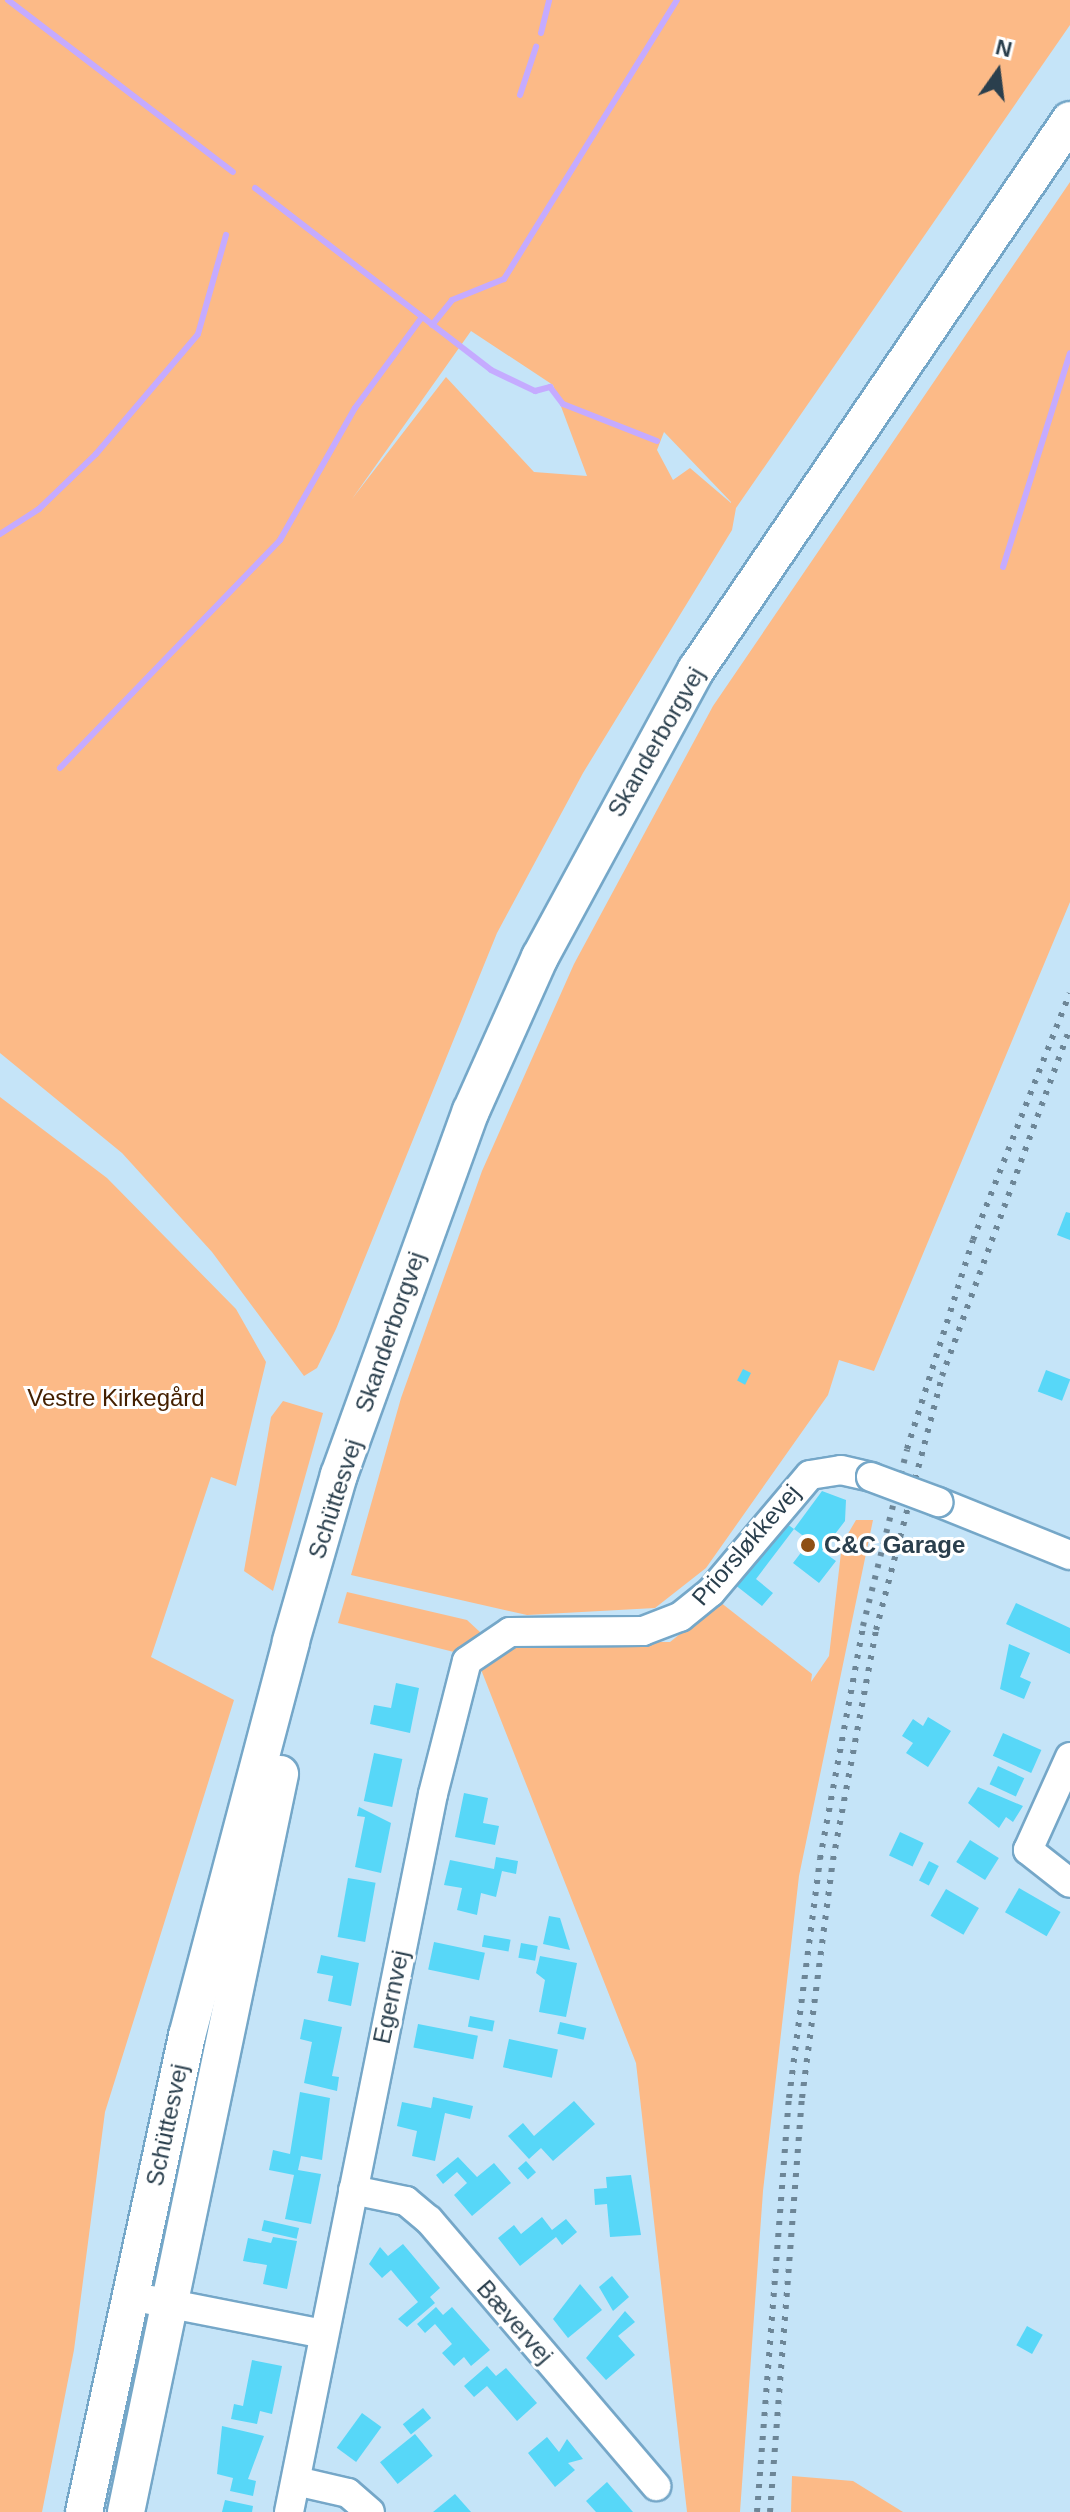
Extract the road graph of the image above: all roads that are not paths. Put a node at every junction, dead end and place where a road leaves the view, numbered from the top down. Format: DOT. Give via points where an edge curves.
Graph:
graph roads {
  1 [pos="1070,120"];
  2 [pos="359,1426"];
  3 [pos="1070,1555"];
  4 [pos="467,1661"];
  5 [pos="1070,1757"];
  6 [pos="1070,1883"];
  7 [pos="353,2190"];
  8 [pos="130,2296"];
  9 [pos="168,2304"];
  10 [pos="323,2334"];
  11 [pos="296,2481"];
  12 [pos="656,2486"];
  13 [pos="84,2512"];
  14 [pos="126,2512"];
  15 [pos="289,2512"];
  16 [pos="370,2512"];
  1 -- 2 [label="main road, Skanderborgvej" via="696,670 607,829 471,1111"];
  2 -- 8 [label="main road, Schüttesvej" via="291,1641 187,2036"];
  2 -- 9 [label="main road, Schüttesvej"];
  3 -- 4 [label="street, Priorsløkkevej, bridge" via="871,1477 841,1470 810,1475 711,1592 680,1617 643,1631 510,1632"];
  4 -- 7 [label="street, Egernvej" via="444,1740"];
  5 -- 6 [label="street" via="1031,1841 1032,1859"];
  7 -- 10 [label="street, Egernvej"];
  7 -- 12 [label="street, Bævervej" via="406,2201 429,2220"];
  8 -- 9 [label="street"];
  8 -- 13 [label="main road, Schüttesvej"];
  9 -- 10 [label="street"];
  9 -- 14 [label="main road, Schüttesvej"];
  10 -- 11 [label="street, Egernvej"];
  11 -- 15 [label="street, Egernvej"];
  11 -- 16 [label="street" via="348,2493"];
}
